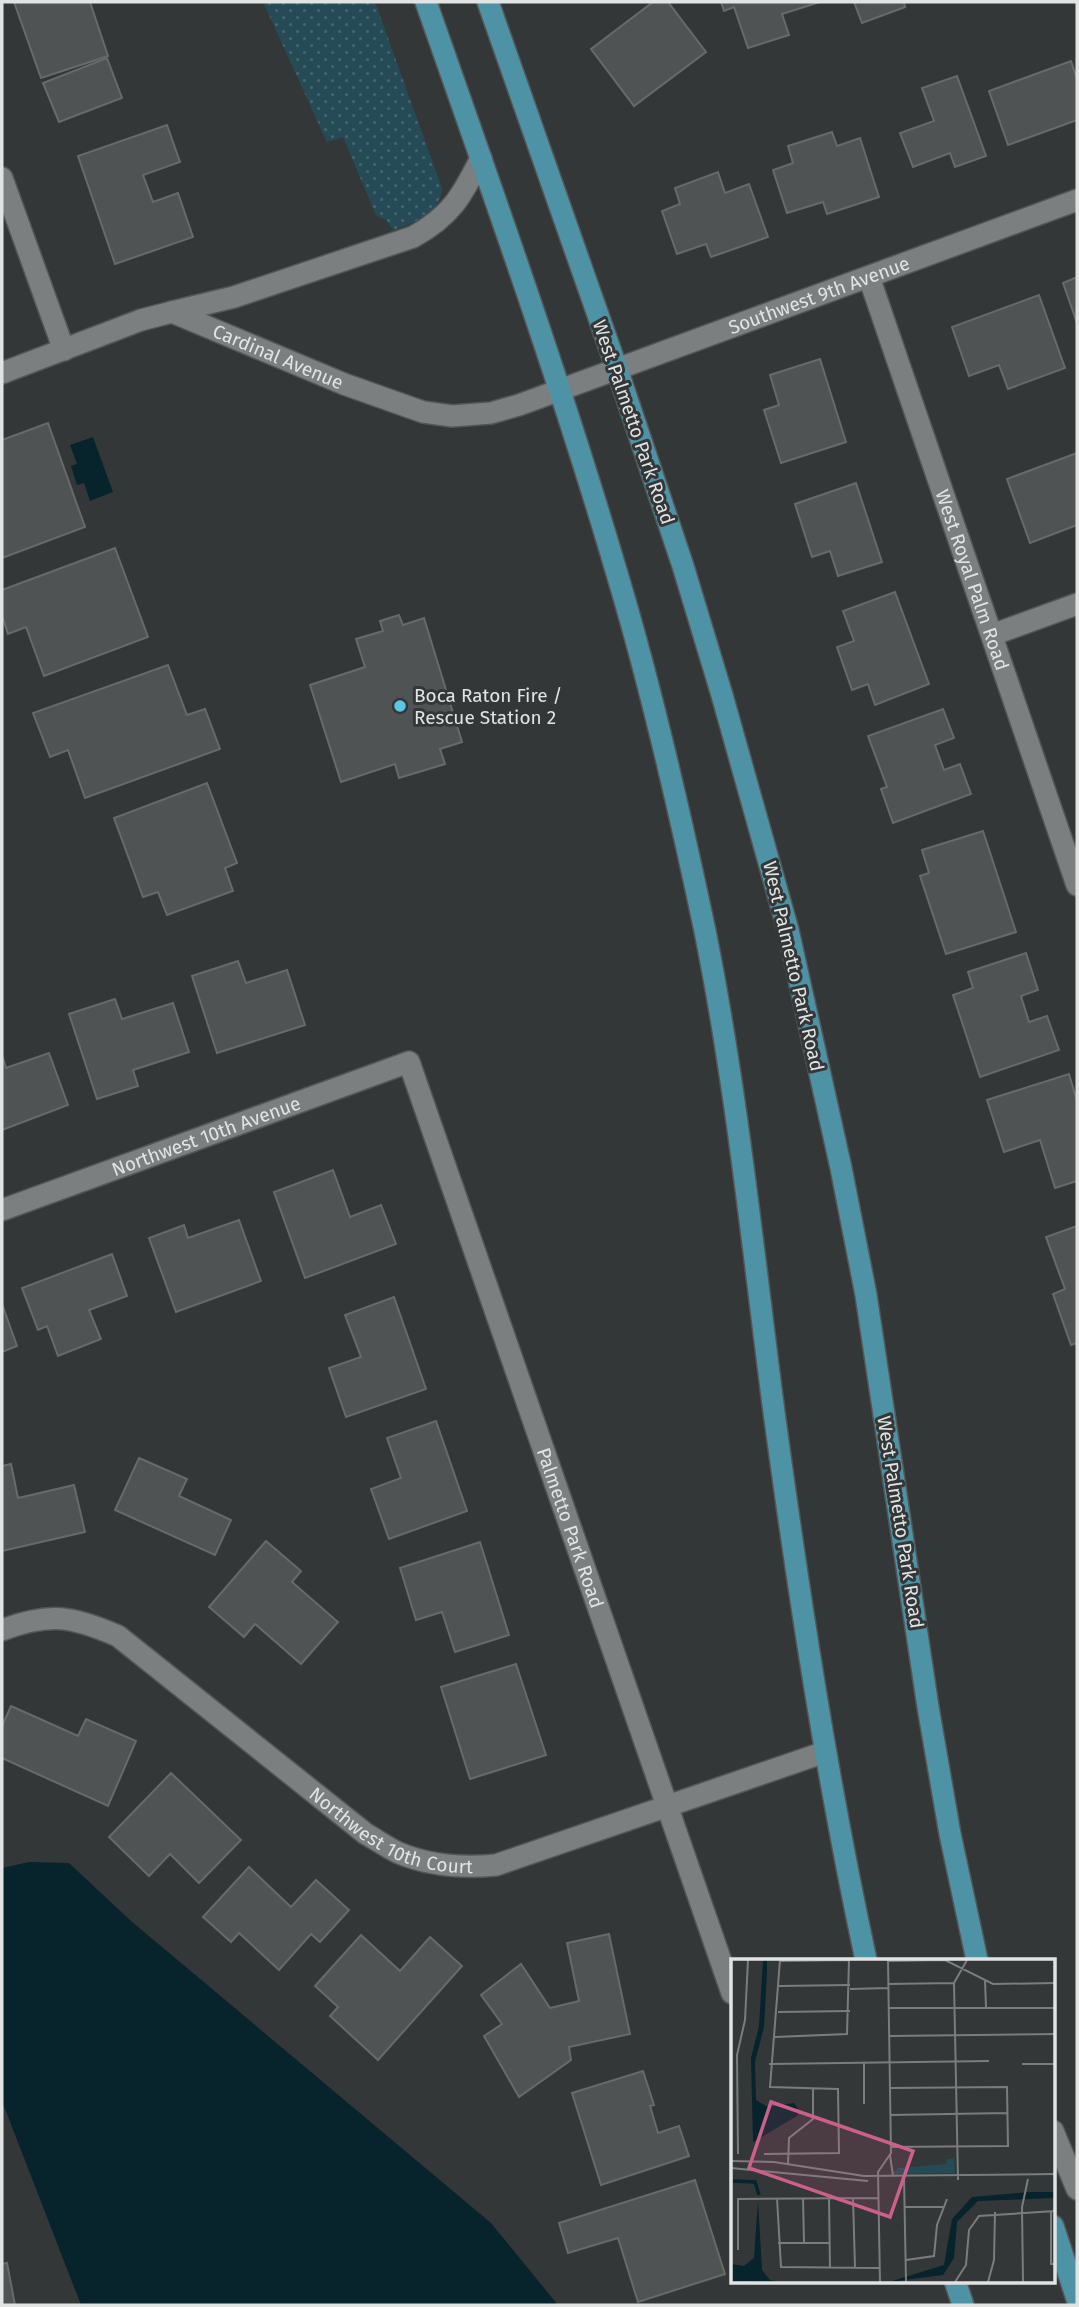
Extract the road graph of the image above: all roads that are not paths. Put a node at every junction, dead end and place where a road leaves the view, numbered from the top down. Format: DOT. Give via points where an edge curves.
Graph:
graph roads {
  1 [pos="488,2"];
  2 [pos="430,3"];
  3 [pos="481,158"];
  4 [pos="2,178"];
  5 [pos="1077,200"];
  6 [pos="869,277"];
  7 [pos="172,312"];
  8 [pos="64,350"];
  9 [pos="617,369"];
  10 [pos="2,373"];
  11 [pos="560,390"];
  12 [pos="1077,604"];
  13 [pos="992,635"];
  14 [pos="1077,885"];
  15 [pos="409,1062"];
  16 [pos="2,1210"];
  17 [pos="2,1630"];
  18 [pos="825,1752"];
  19 [pos="667,1805"];
  20 [pos="977,1955"];
  21 [pos="866,1959"];
  22 [pos="731,1987"];
  23 [pos="1054,2133"];
  24 [pos="1077,2189"];
  25 [pos="1054,2229"];
  26 [pos="955,2282"];
  27 [pos="1077,2299"];
  28 [pos="963,2305"];
  1 -- 9 [label="main road, West Palmetto Park Road"];
  2 -- 3 [label="main road"];
  3 -- 7 [label="street" via="453,209 413,237 234,297"];
  3 -- 11 [label="main road"];
  4 -- 8 [label="street"];
  5 -- 6 [label="street, Southwest 9th Avenue"];
  6 -- 9 [label="street, Southwest 9th Avenue"];
  6 -- 13 [label="street, West Royal Palm Road"];
  7 -- 8 [label="street"];
  7 -- 11 [label="street, Cardinal Avenue" via="423,412 452,416 491,413"];
  8 -- 10 [label="street"];
  9 -- 11 [label="street, Southwest 9th Avenue"];
  9 -- 20 [label="main road, West Palmetto Park Road" via="718,682 788,930 866,1294 928,1707"];
  11 -- 18 [label="main road" via="648,687 705,934 728,1060"];
  12 -- 13 [label="street"];
  13 -- 14 [label="street, West Royal Palm Road"];
  15 -- 16 [label="street, Northwest 10th Avenue"];
  15 -- 19 [label="street, Palmetto Park Road"];
  17 -- 19 [label="street, Northwest 10th Court" via="47,1618 85,1621 118,1636 366,1834 400,1853 437,1863 496,1865"];
  18 -- 19 [label="street, Northwest 10th Court"];
  18 -- 21 [label="main road"];
  19 -- 22 [label="street, Palmetto Park Road"];
  23 -- 24 [label="street"];
  25 -- 27 [label="main road"];
  26 -- 28 [label="main road"];
}
